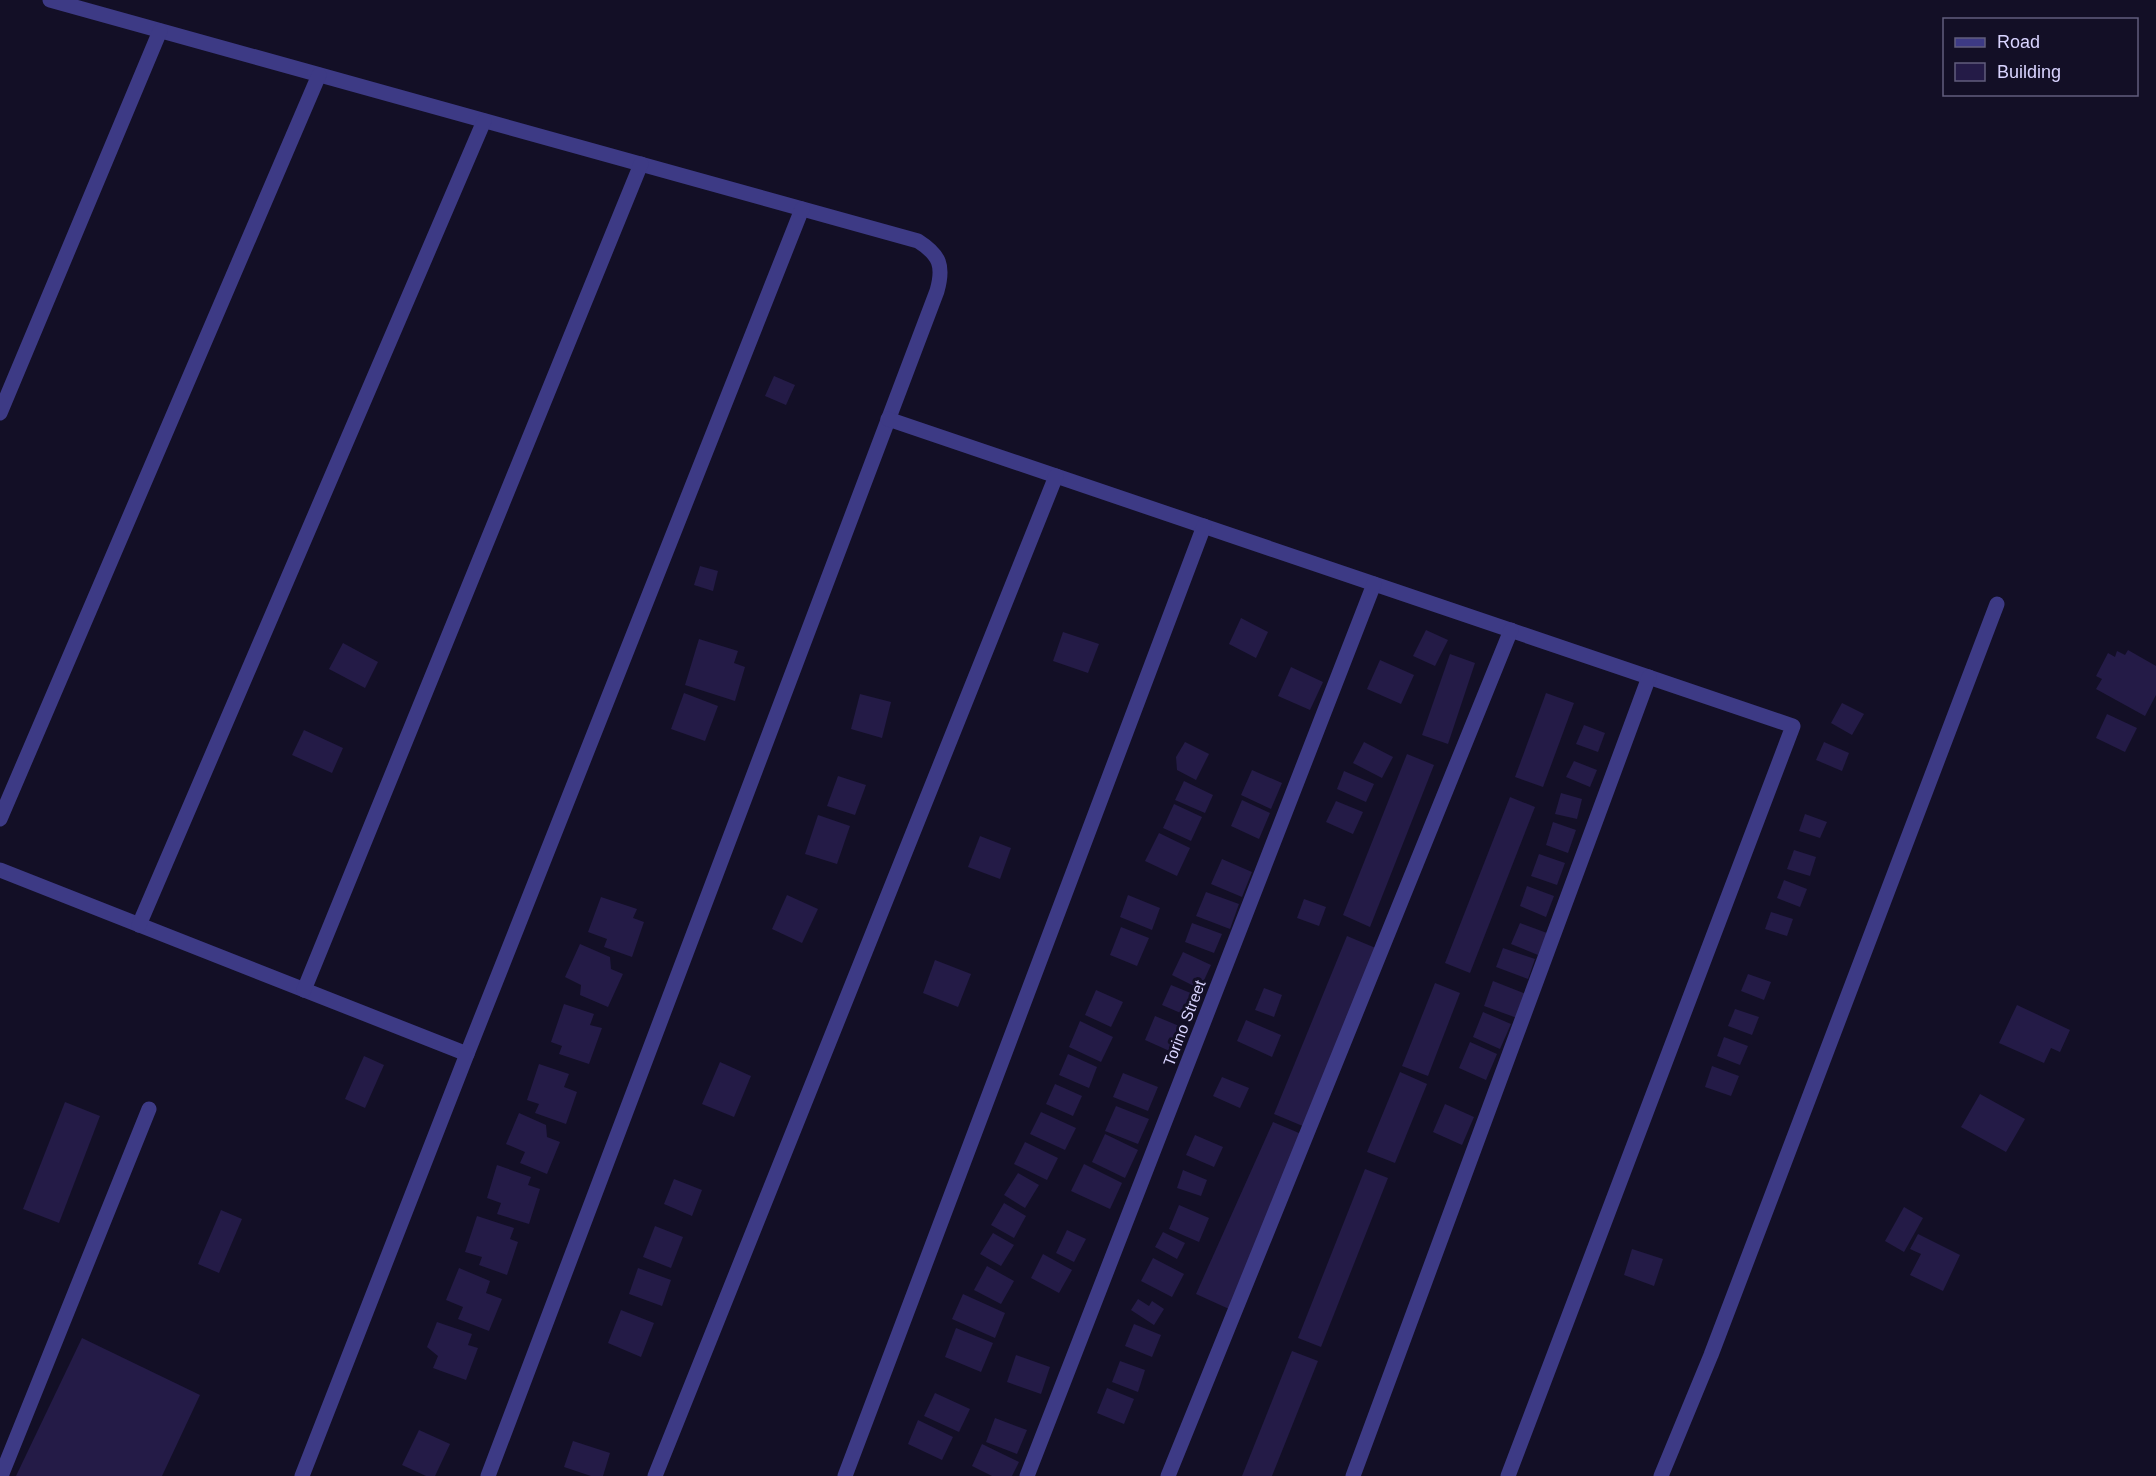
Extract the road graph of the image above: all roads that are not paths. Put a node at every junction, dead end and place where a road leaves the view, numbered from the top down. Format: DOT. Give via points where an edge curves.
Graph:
graph roads {
  1 [pos="50,0"];
  2 [pos="160,31"];
  3 [pos="320,75"];
  4 [pos="484,121"];
  5 [pos="641,164"];
  6 [pos="802,209"];
  7 [pos="0,413"];
  8 [pos="888,419"];
  9 [pos="1056,476"];
  10 [pos="1204,526"];
  11 [pos="1374,584"];
  12 [pos="1997,604"];
  13 [pos="1511,630"];
  14 [pos="1649,677"];
  15 [pos="0,819"];
  16 [pos="0,870"];
  17 [pos="138,925"];
  18 [pos="304,990"];
  19 [pos="467,1054"];
  20 [pos="149,1109"];
  21 [pos="1,1476"];
  22 [pos="302,1476"];
  23 [pos="488,1476"];
  24 [pos="655,1476"];
  25 [pos="845,1476"];
  26 [pos="1027,1476"];
  27 [pos="1168,1476"];
  28 [pos="1353,1476"];
  29 [pos="1508,1476"];
  30 [pos="1661,1476"];
  1 -- 2 [label="street"];
  2 -- 3 [label="street"];
  2 -- 7 [label="street"];
  3 -- 4 [label="street"];
  3 -- 15 [label="street"];
  4 -- 5 [label="street"];
  4 -- 17 [label="street"];
  5 -- 6 [label="street"];
  5 -- 18 [label="street"];
  6 -- 8 [label="street" via="918,241 939,261 942,275 937,291"];
  6 -- 19 [label="street"];
  8 -- 9 [label="street"];
  8 -- 23 [label="street"];
  9 -- 10 [label="street"];
  9 -- 24 [label="street"];
  10 -- 11 [label="street"];
  10 -- 25 [label="street"];
  11 -- 13 [label="street"];
  11 -- 26 [label="street, Torino Street"];
  12 -- 30 [label="street" via="1716,1344"];
  13 -- 14 [label="street"];
  13 -- 27 [label="street"];
  14 -- 28 [label="street"];
  14 -- 29 [label="street" via="1793,726"];
  16 -- 17 [label="street"];
  17 -- 18 [label="street"];
  18 -- 19 [label="street"];
  19 -- 22 [label="street"];
  20 -- 21 [label="street"];
}
